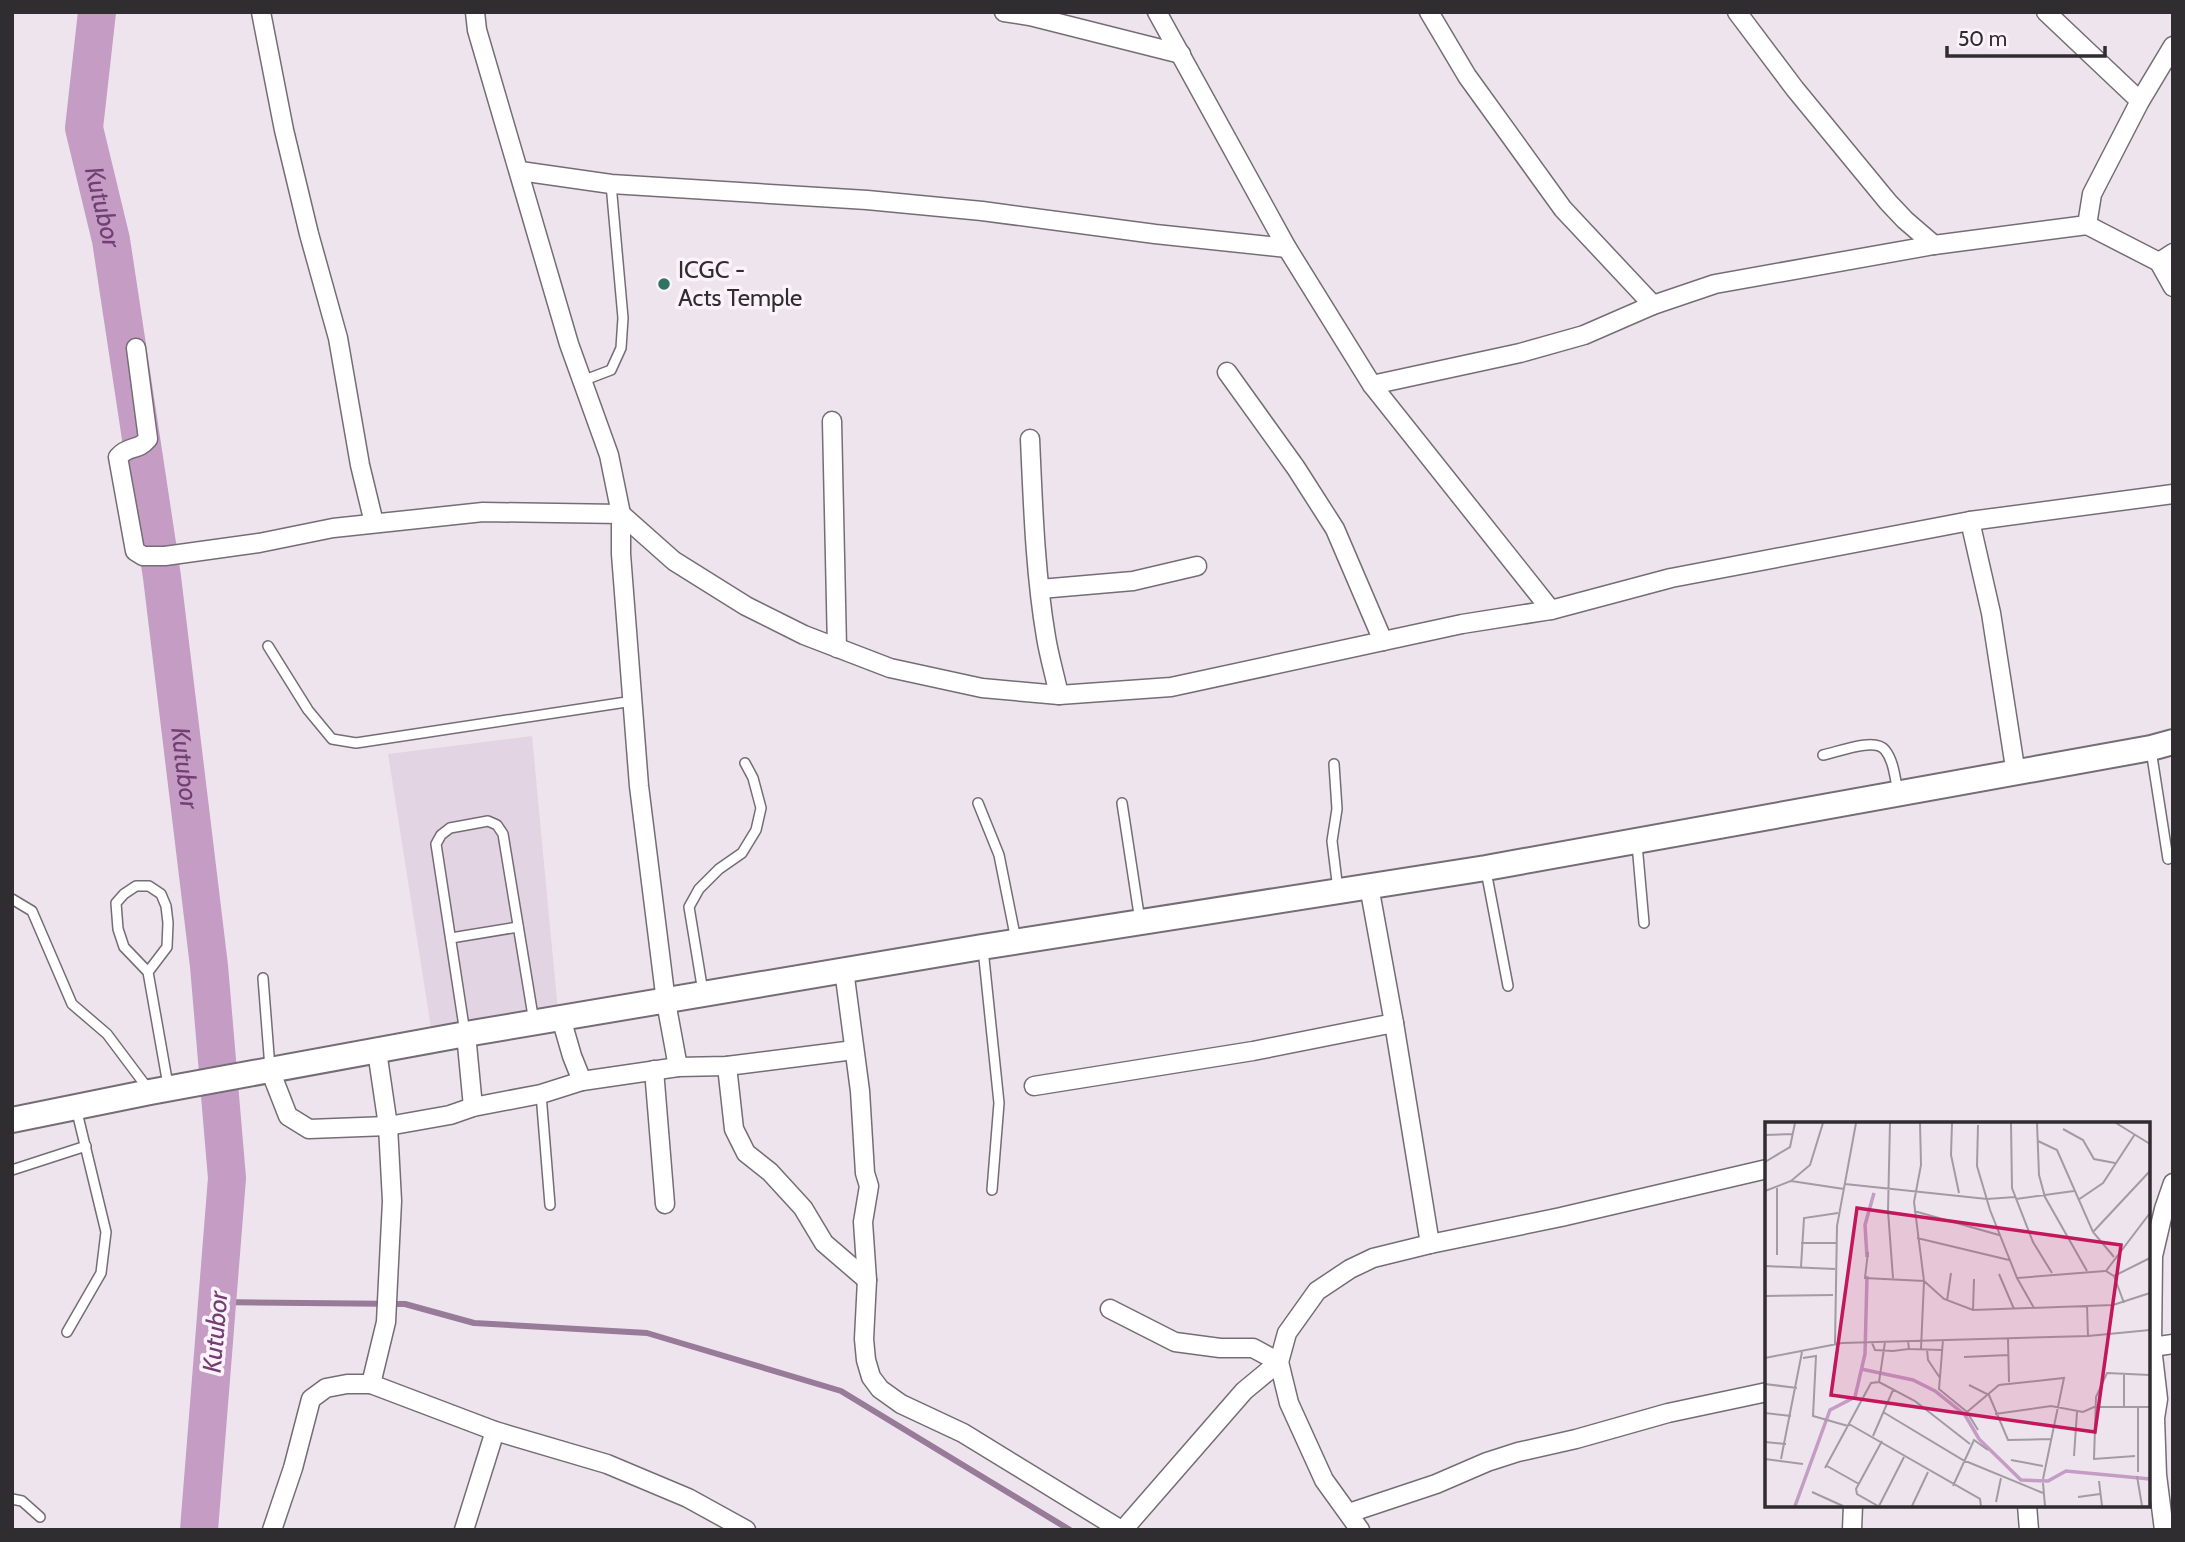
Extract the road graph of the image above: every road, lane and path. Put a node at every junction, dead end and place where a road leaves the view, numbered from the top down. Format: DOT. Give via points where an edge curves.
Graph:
graph roads {
  1 [pos="261,12"];
  2 [pos="475,12"];
  3 [pos="1003,12"];
  4 [pos="1157,12"];
  5 [pos="1429,12"];
  6 [pos="1737,12"];
  7 [pos="2046,12"];
  8 [pos="2173,46"];
  9 [pos="1181,54"];
  10 [pos="2140,101"];
  11 [pos="520,172"];
  12 [pos="611,184"];
  13 [pos="2087,225"];
  14 [pos="1934,245"];
  15 [pos="1287,248"];
  16 [pos="2166,257"];
  17 [pos="2173,287"];
  18 [pos="1653,305"];
  19 [pos="136,348"];
  20 [pos="1227,372"];
  21 [pos="582,382"];
  22 [pos="1372,385"];
  23 [pos="832,421"];
  24 [pos="1030,439"];
  25 [pos="2173,494"];
  26 [pos="621,514"];
  27 [pos="1970,521"];
  28 [pos="374,523"];
  29 [pos="1197,566"];
  30 [pos="1040,589"];
  31 [pos="1551,610"];
  32 [pos="1383,641"];
  33 [pos="268,646"];
  34 [pos="837,648"];
  35 [pos="1059,695"];
  36 [pos="632,701"];
  37 [pos="2162,745"];
  38 [pos="1822,755"];
  39 [pos="745,763"];
  40 [pos="1334,764"];
  41 [pos="2016,774"];
  42 [pos="1899,794"];
  43 [pos="978,803"];
  44 [pos="1122,803"];
  45 [pos="1636,841"];
  46 [pos="2168,859"];
  47 [pos="1486,868"];
  48 [pos="1369,886"];
  49 [pos="1338,891"];
  50 [pos="12,899"];
  51 [pos="1140,923"];
  52 [pos="1644,923"];
  53 [pos="518,927"];
  54 [pos="450,938"];
  55 [pos="1017,942"];
  56 [pos="982,947"];
  57 [pos="844,970"];
  58 [pos="148,972"];
  59 [pos="263,978"];
  60 [pos="1508,986"];
  61 [pos="703,994"];
  62 [pos="666,1002"];
  63 [pos="561,1018"];
  64 [pos="534,1023"];
  65 [pos="1394,1023"];
  66 [pos="466,1034"];
  67 [pos="854,1050"];
  68 [pos="377,1051"];
  69 [pos="727,1066"];
  70 [pos="678,1067"];
  71 [pos="270,1070"];
  72 [pos="654,1070"];
  73 [pos="582,1082"];
  74 [pos="1034,1086"];
  75 [pos="160,1090"];
  76 [pos="541,1094"];
  77 [pos="75,1106"];
  78 [pos="473,1107"];
  79 [pos="12,1120"];
  80 [pos="388,1126"];
  81 [pos="86,1146"];
  82 [pos="1765,1169"];
  83 [pos="12,1170"];
  84 [pos="2173,1183"];
  85 [pos="992,1190"];
  86 [pos="665,1204"];
  87 [pos="550,1205"];
  88 [pos="1430,1244"];
  89 [pos="867,1280"];
  90 [pos="1110,1309"];
  91 [pos="67,1332"];
  92 [pos="2173,1344"];
  93 [pos="2150,1348"];
  94 [pos="1279,1362"];
  95 [pos="371,1384"];
  96 [pos="1765,1392"];
  97 [pos="495,1431"];
  98 [pos="12,1499"];
  99 [pos="1853,1507"];
  100 [pos="2027,1507"];
  101 [pos="1349,1513"];
  102 [pos="40,1517"];
  103 [pos="2166,1525"];
  104 [pos="272,1530"];
  105 [pos="464,1530"];
  106 [pos="746,1530"];
  107 [pos="1122,1530"];
  108 [pos="1360,1530"];
  109 [pos="1852,1530"];
  110 [pos="2029,1530"];
  1 -- 28 [label="street" via="287,143 338,338"];
  2 -- 11 [label="street"];
  3 -- 9 [label="street"];
  4 -- 9 [label="street"];
  5 -- 18 [label="street" via="1467,76 1563,209"];
  6 -- 14 [label="street" via="1888,202"];
  7 -- 10 [label="street"];
  8 -- 10 [label="street"];
  9 -- 15 [label="street"];
  10 -- 13 [label="street" via="2092,194"];
  11 -- 12 [label="street"];
  11 -- 21 [label="street"];
  12 -- 15 [label="street" via="867,200"];
  12 -- 21 [label="lane" via="623,318 621,348 611,370"];
  13 -- 14 [label="street"];
  13 -- 16 [label="street"];
  14 -- 18 [label="street" via="1715,284"];
  15 -- 22 [label="street"];
  16 -- 17 [label="street"];
  18 -- 22 [label="street" via="1584,335"];
  19 -- 28 [label="street" via="148,439 118,457 135,551 143,556 165,555"];
  20 -- 32 [label="street" via="1335,529"];
  21 -- 26 [label="street" via="609,455"];
  22 -- 31 [label="street"];
  23 -- 34 [label="street"];
  24 -- 30 [label="street"];
  25 -- 27 [label="street"];
  26 -- 28 [label="street" via="483,512"];
  26 -- 34 [label="street" via="674,561 746,606"];
  26 -- 36 [label="street"];
  27 -- 31 [label="street" via="1671,578"];
  27 -- 41 [label="street" via="1991,613"];
  29 -- 30 [label="street" via="1133,581"];
  30 -- 35 [label="street"];
  31 -- 32 [label="street"];
  32 -- 35 [label="street" via="1171,687"];
  33 -- 36 [label="lane" via="332,739 356,743"];
  34 -- 35 [label="street" via="890,668 982,688"];
  36 -- 62 [label="street"];
  37 -- 41 [label="main road"];
  37 -- 46 [label="lane"];
  38 -- 42 [label="lane" via="1874,743 1884,748"];
  39 -- 61 [label="lane" via="761,808 756,830 742,853 699,889 689,907"];
  40 -- 49 [label="lane" via="1338,809 1332,841"];
  41 -- 42 [label="main road"];
  42 -- 45 [label="main road"];
  43 -- 55 [label="lane" via="999,855"];
  44 -- 51 [label="lane"];
  45 -- 47 [label="main road"];
  45 -- 52 [label="lane"];
  47 -- 48 [label="main road"];
  47 -- 60 [label="lane"];
  48 -- 49 [label="main road"];
  48 -- 65 [label="street"];
  49 -- 51 [label="main road"];
  50 -- 75 [label="lane" via="32,911 72,1004"];
  51 -- 55 [label="main road"];
  53 -- 54 [label="lane"];
  53 -- 54 [label="lane" via="503,834 488,821 450,828 436,844"];
  53 -- 64 [label="lane"];
  54 -- 66 [label="lane"];
  55 -- 56 [label="main road"];
  56 -- 57 [label="main road"];
  56 -- 85 [label="lane" via="999,1103"];
  57 -- 61 [label="main road"];
  57 -- 67 [label="street"];
  58 -- 58 [label="lane" via="124,947 118,929 116,903 136,886 149,886 161,894 167,915 167,947"];
  58 -- 75 [label="lane"];
  59 -- 71 [label="lane"];
  61 -- 62 [label="main road"];
  62 -- 63 [label="main road"];
  62 -- 70 [label="street"];
  63 -- 64 [label="main road"];
  63 -- 73 [label="street"];
  64 -- 66 [label="main road"];
  65 -- 74 [label="street"];
  65 -- 88 [label="street"];
  66 -- 68 [label="main road"];
  66 -- 78 [label="street"];
  67 -- 69 [label="street"];
  67 -- 89 [label="street" via="869,1186 863,1222"];
  68 -- 71 [label="main road"];
  68 -- 80 [label="street"];
  69 -- 70 [label="street"];
  69 -- 89 [label="street" via="734,1129 746,1153 770,1171 803,1208 824,1243"];
  70 -- 72 [label="street"];
  71 -- 75 [label="main road"];
  71 -- 80 [label="street" via="288,1116 309,1129"];
  72 -- 73 [label="street"];
  72 -- 86 [label="street"];
  73 -- 76 [label="street"];
  75 -- 77 [label="main road"];
  76 -- 78 [label="street"];
  76 -- 87 [label="lane"];
  77 -- 79 [label="main road"];
  77 -- 81 [label="lane"];
  78 -- 80 [label="street"];
  80 -- 95 [label="street" via="392,1201 388,1292"];
  81 -- 83 [label="lane"];
  81 -- 91 [label="lane" via="106,1232 101,1273"];
  82 -- 88 [label="street"];
  84 -- 93 [label="street" via="2153,1256"];
  88 -- 94 [label="street" via="1373,1258 1317,1291 1287,1333"];
  89 -- 107 [label="street" via="866,1360 880,1389 963,1433"];
  90 -- 94 [label="street" via="1175,1342 1253,1348"];
  92 -- 93 [label="street"];
  93 -- 103 [label="street" via="2158,1399 2157,1475"];
  94 -- 101 [label="street" via="1289,1403 1324,1480"];
  94 -- 107 [label="street" via="1244,1391"];
  95 -- 97 [label="street"];
  95 -- 104 [label="street" via="326,1388 312,1399"];
  96 -- 101 [label="street" via="1518,1452"];
  97 -- 105 [label="street"];
  97 -- 106 [label="street" via="607,1464 688,1498"];
  98 -- 102 [label="lane" via="22,1501"];
  99 -- 109 [label="street"];
  100 -- 110 [label="street"];
  101 -- 108 [label="street"];
}
